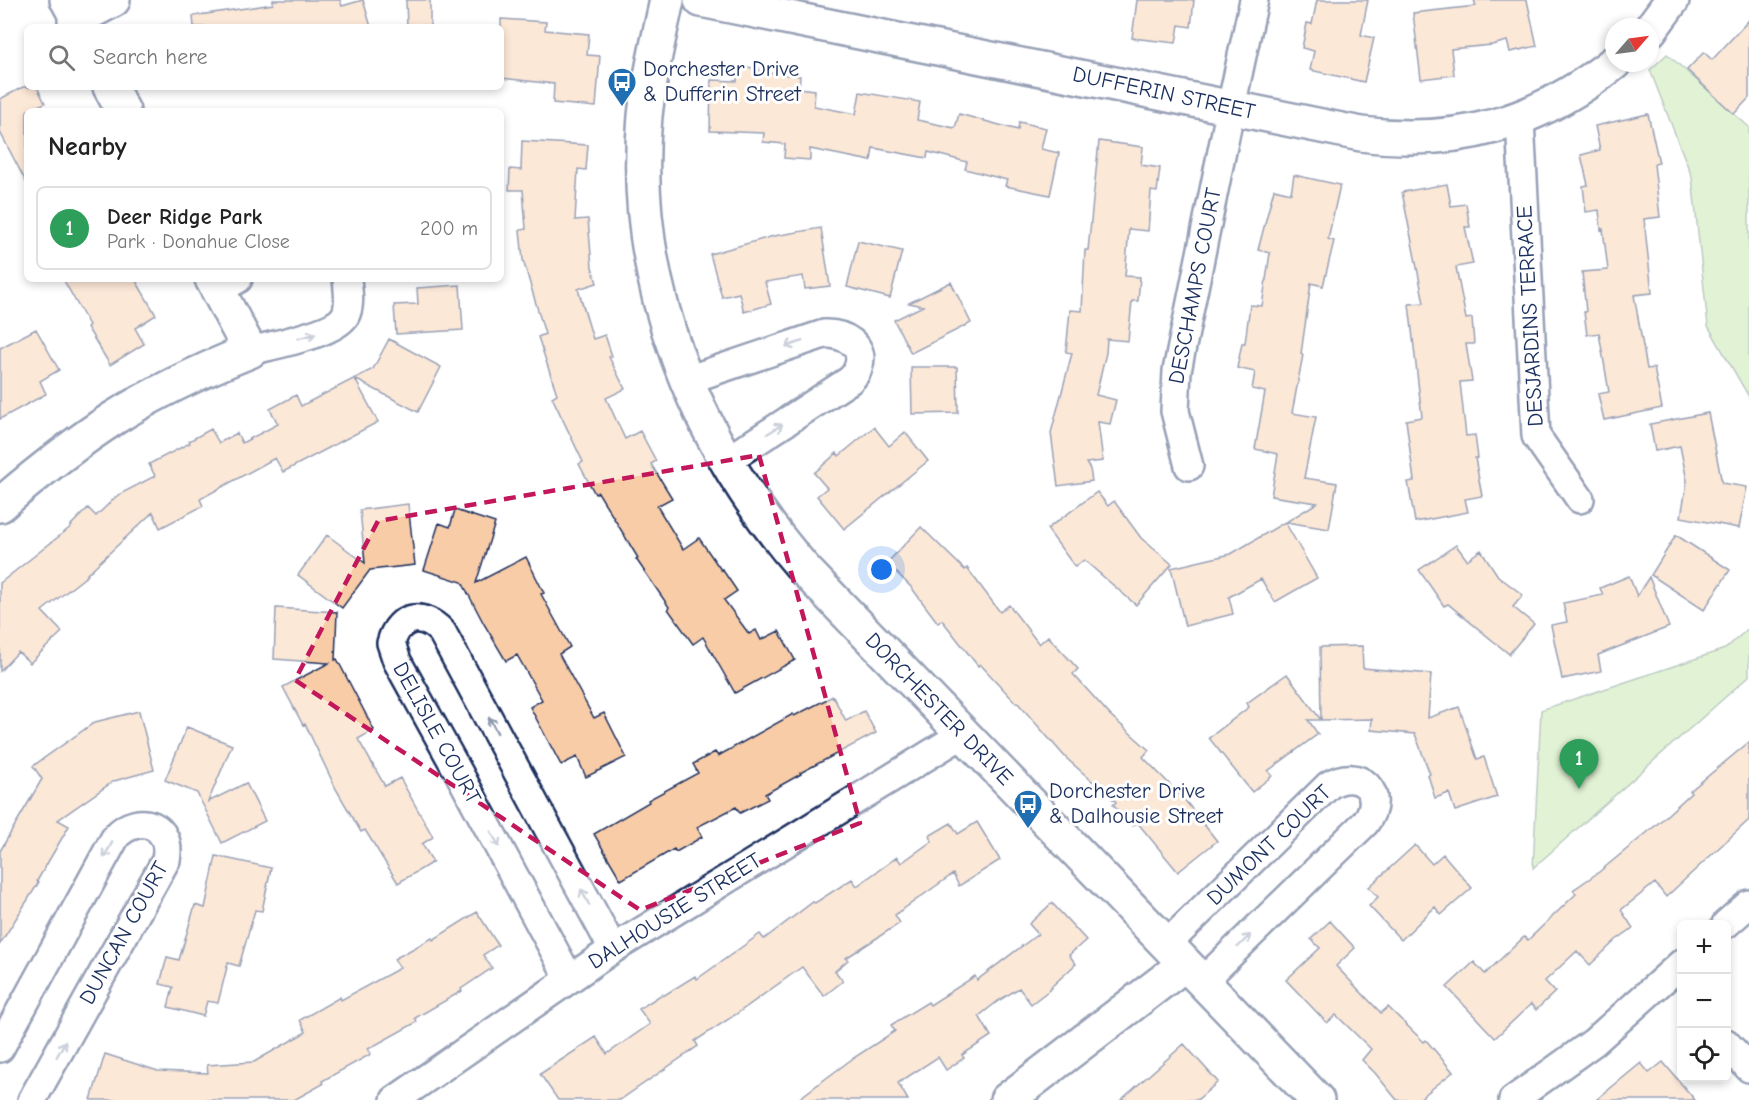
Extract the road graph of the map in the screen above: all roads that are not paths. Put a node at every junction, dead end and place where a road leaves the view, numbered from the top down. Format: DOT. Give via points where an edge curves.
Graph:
graph roads {
  1 [pos="113,0"];
  2 [pos="667,0"];
  3 [pos="701,0"];
  4 [pos="1254,0"];
  5 [pos="1672,0"];
  6 [pos="72,16"];
  7 [pos="1659,18"];
  8 [pos="1605,69"];
  9 [pos="112,90"];
  10 [pos="1231,107"];
  11 [pos="121,108"];
  12 [pos="1520,119"];
  13 [pos="223,282"];
  14 [pos="346,282"];
  15 [pos="250,351"];
  16 [pos="687,380"];
  17 [pos="726,461"];
  18 [pos="1189,466"];
  19 [pos="1580,499"];
  20 [pos="0,505"];
  21 [pos="963,734"];
  22 [pos="1749,904"];
  23 [pos="1731,920"];
  24 [pos="613,949"];
  25 [pos="1184,964"];
  26 [pos="569,978"];
  27 [pos="1677,978"];
  28 [pos="0,1048"];
  29 [pos="1731,1048"];
  30 [pos="1749,1068"];
  31 [pos="32,1100"];
  32 [pos="395,1100"];
  33 [pos="1007,1100"];
  34 [pos="1317,1100"];
  35 [pos="1513,1100"];
  1 -- 6 [label="street"];
  2 -- 16 [label="street, DORCHESTER DRIVE" via="645,117 644,212 651,268 667,328"];
  3 -- 10 [label="street, DUFFERIN STREET"];
  4 -- 10 [label="street, DESCHAMPS COURT"];
  5 -- 7 [label="street"];
  8 -- 12 [label="street, DUFFERIN STREET" via="1549,106"];
  9 -- 11 [label="street"];
  10 -- 12 [label="street, DUFFERIN STREET" via="1395,138 1431,138"];
  10 -- 18 [label="street, DESCHAMPS COURT" via="1176,379 1175,411"];
  12 -- 19 [label="street, DESJARDINS TERRACE" via="1536,436"];
  13 -- 15 [label="street"];
  15 -- 14 [label="street, one-way" via="338,324 348,309"];
  15 -- 20 [label="street" via="184,380 115,418"];
  16 -- 17 [label="street, DORCHESTER DRIVE"];
  17 -- 16 [label="street, one-way" via="850,380 858,368 855,346 843,336 824,334"];
  17 -- 21 [label="street, DORCHESTER DRIVE" via="761,517 805,570"];
  21 -- 24 [label="street, DALHOUSIE STREET"];
  21 -- 25 [label="street, DORCHESTER DRIVE"];
  22 -- 23 [label="street"];
  24 -- 26 [label="street, DALHOUSIE STREET"];
  24 -- 26 [label="street, DELISLE COURT, one-way" via="442,632 427,620 404,622 391,643 397,661"];
  25 -- 25 [label="street, DUMONT COURT, one-way" via="1365,823 1374,808 1371,791 1350,778 1329,785"];
  25 -- 33 [label="street"];
  25 -- 34 [label="street, DORCHESTER DRIVE"];
  26 -- 32 [label="street, DALHOUSIE STREET"];
  27 -- 35 [label="street"];
  31 -- 28 [label="street, DUNCAN COURT, one-way" via="166,860 167,844 154,826 130,825 116,836"];
  29 -- 30 [label="street"];
}
